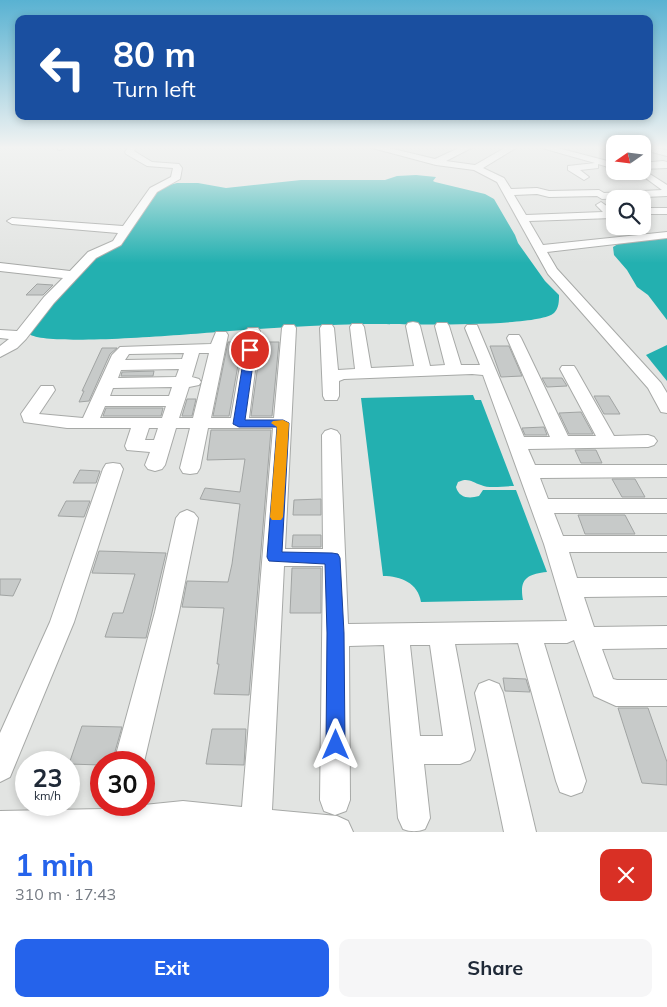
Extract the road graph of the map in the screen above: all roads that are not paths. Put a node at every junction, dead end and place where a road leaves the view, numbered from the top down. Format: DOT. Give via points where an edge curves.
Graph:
graph roads {
  1 [pos="164,185"];
  2 [pos="503,185"];
  3 [pos="630,185"];
  4 [pos="667,191"];
  5 [pos="507,192"];
  6 [pos="598,195"];
  7 [pos="606,199"];
  8 [pos="667,202"];
  9 [pos="651,205"];
  10 [pos="562,206"];
  11 [pos="651,208"];
  12 [pos="521,210"];
  13 [pos="667,210"];
  14 [pos="12,220"];
  15 [pos="127,230"];
  16 [pos="667,235"];
  17 [pos="540,248"];
  18 [pos="0,267"];
  19 [pos="73,274"];
  20 [pos="413,326"];
  21 [pos="442,326"];
  22 [pos="357,327"];
  23 [pos="289,328"];
  24 [pos="328,328"];
  25 [pos="472,328"];
  26 [pos="253,331"];
  27 [pos="0,334"];
  28 [pos="21,336"];
  29 [pos="514,338"];
  30 [pos="0,352"];
  31 [pos="191,357"];
  32 [pos="454,369"];
  33 [pos="568,369"];
  34 [pos="423,371"];
  35 [pos="490,371"];
  36 [pos="364,373"];
  37 [pos="183,382"];
  38 [pos="211,382"];
  39 [pos="108,383"];
  40 [pos="47,390"];
  41 [pos="99,401"];
  42 [pos="177,401"];
  43 [pos="667,408"];
  44 [pos="89,423"];
  45 [pos="142,423"];
  46 [pos="201,423"];
  47 [pos="283,423"];
  48 [pos="170,424"];
  49 [pos="239,424"];
  50 [pos="331,435"];
  51 [pos="648,441"];
  52 [pos="608,442"];
  53 [pos="562,443"];
  54 [pos="518,444"];
  55 [pos="162,446"];
  56 [pos="155,465"];
  57 [pos="190,468"];
  58 [pos="113,469"];
  59 [pos="665,471"];
  60 [pos="528,472"];
  61 [pos="541,506"];
  62 [pos="667,506"];
  63 [pos="187,518"];
  64 [pos="555,544"];
  65 [pos="667,544"];
  66 [pos="274,557"];
  67 [pos="332,558"];
  68 [pos="667,587"];
  69 [pos="570,588"];
  70 [pos="583,632"];
  71 [pos="336,633"];
  72 [pos="528,633"];
  73 [pos="441,634"];
  74 [pos="396,635"];
  75 [pos="667,637"];
  76 [pos="489,693"];
  77 [pos="667,693"];
  78 [pos="407,750"];
  79 [pos="132,751"];
  80 [pos="0,767"];
  81 [pos="571,781"];
  82 [pos="335,800"];
  83 [pos="99,816"];
  84 [pos="129,816"];
  85 [pos="414,818"];
  86 [pos="256,823"];
  87 [pos="182,825"];
  88 [pos="0,827"];
  89 [pos="337,832"];
  90 [pos="520,832"];
  1 -- 15 [label="street" via="153,190"];
  2 -- 5 [label="street"];
  3 -- 6 [label="street"];
  4 -- 6 [label="street"];
  5 -- 6 [label="street"];
  5 -- 12 [label="street"];
  6 -- 7 [label="street"];
  6 -- 10 [label="street"];
  6 -- 12 [label="street" via="612,215"];
  8 -- 9 [label="street"];
  11 -- 13 [label="street"];
  12 -- 17 [label="street"];
  14 -- 15 [label="street"];
  15 -- 19 [label="street" via="117,243 92,255"];
  16 -- 17 [label="street"];
  17 -- 43 [label="street" via="552,271 655,386"];
  18 -- 19 [label="street"];
  19 -- 28 [label="street"];
  20 -- 34 [label="street"];
  21 -- 32 [label="street"];
  22 -- 36 [label="street"];
  23 -- 47 [label="street"];
  24 -- 36 [label="street" via="331,387 341,374"];
  25 -- 35 [label="street"];
  26 -- 49 [label="street"];
  27 -- 28 [label="street"];
  28 -- 30 [label="street"];
  29 -- 53 [label="street"];
  31 -- 37 [label="street"];
  31 -- 38 [label="street" via="220,342"];
  31 -- 39 [label="street" via="125,350"];
  32 -- 34 [label="street"];
  32 -- 35 [label="street"];
  33 -- 52 [label="street"];
  34 -- 36 [label="street"];
  35 -- 54 [label="street"];
  37 -- 38 [label="street"];
  37 -- 39 [label="street"];
  37 -- 42 [label="street"];
  38 -- 46 [label="street"];
  39 -- 41 [label="street"];
  40 -- 44 [label="street" via="29,416 67,423"];
  41 -- 42 [label="street"];
  41 -- 44 [label="street"];
  42 -- 48 [label="street"];
  44 -- 45 [label="street"];
  45 -- 48 [label="street"];
  45 -- 55 [label="street" via="134,446"];
  46 -- 48 [label="street"];
  46 -- 49 [label="street"];
  46 -- 57 [label="street"];
  47 -- 49 [label="street"];
  47 -- 66 [label="street"];
  48 -- 55 [label="street"];
  50 -- 67 [label="street"];
  51 -- 52 [label="street"];
  52 -- 53 [label="street"];
  53 -- 54 [label="street"];
  54 -- 60 [label="street"];
  55 -- 56 [label="street"];
  58 -- 80 [label="street" via="62,622"];
  59 -- 60 [label="street"];
  60 -- 61 [label="street"];
  61 -- 62 [label="street"];
  61 -- 64 [label="street"];
  63 -- 79 [label="street"];
  64 -- 65 [label="street"];
  64 -- 69 [label="street"];
  66 -- 67 [label="street"];
  66 -- 86 [label="street"];
  67 -- 71 [label="street"];
  68 -- 69 [label="street"];
  69 -- 70 [label="street"];
  70 -- 72 [label="street"];
  70 -- 75 [label="street"];
  70 -- 77 [label="street" via="603,687 609,691"];
  71 -- 74 [label="street"];
  71 -- 82 [label="street"];
  72 -- 73 [label="street"];
  72 -- 81 [label="street"];
  73 -- 74 [label="street"];
  73 -- 78 [label="street" via="460,750"];
  74 -- 78 [label="street"];
  76 -- 90 [label="street"];
  78 -- 85 [label="street"];
  83 -- 88 [label="street"];
  84 -- 87 [label="street"];
  86 -- 87 [label="street"];
  86 -- 89 [label="street"];
}
